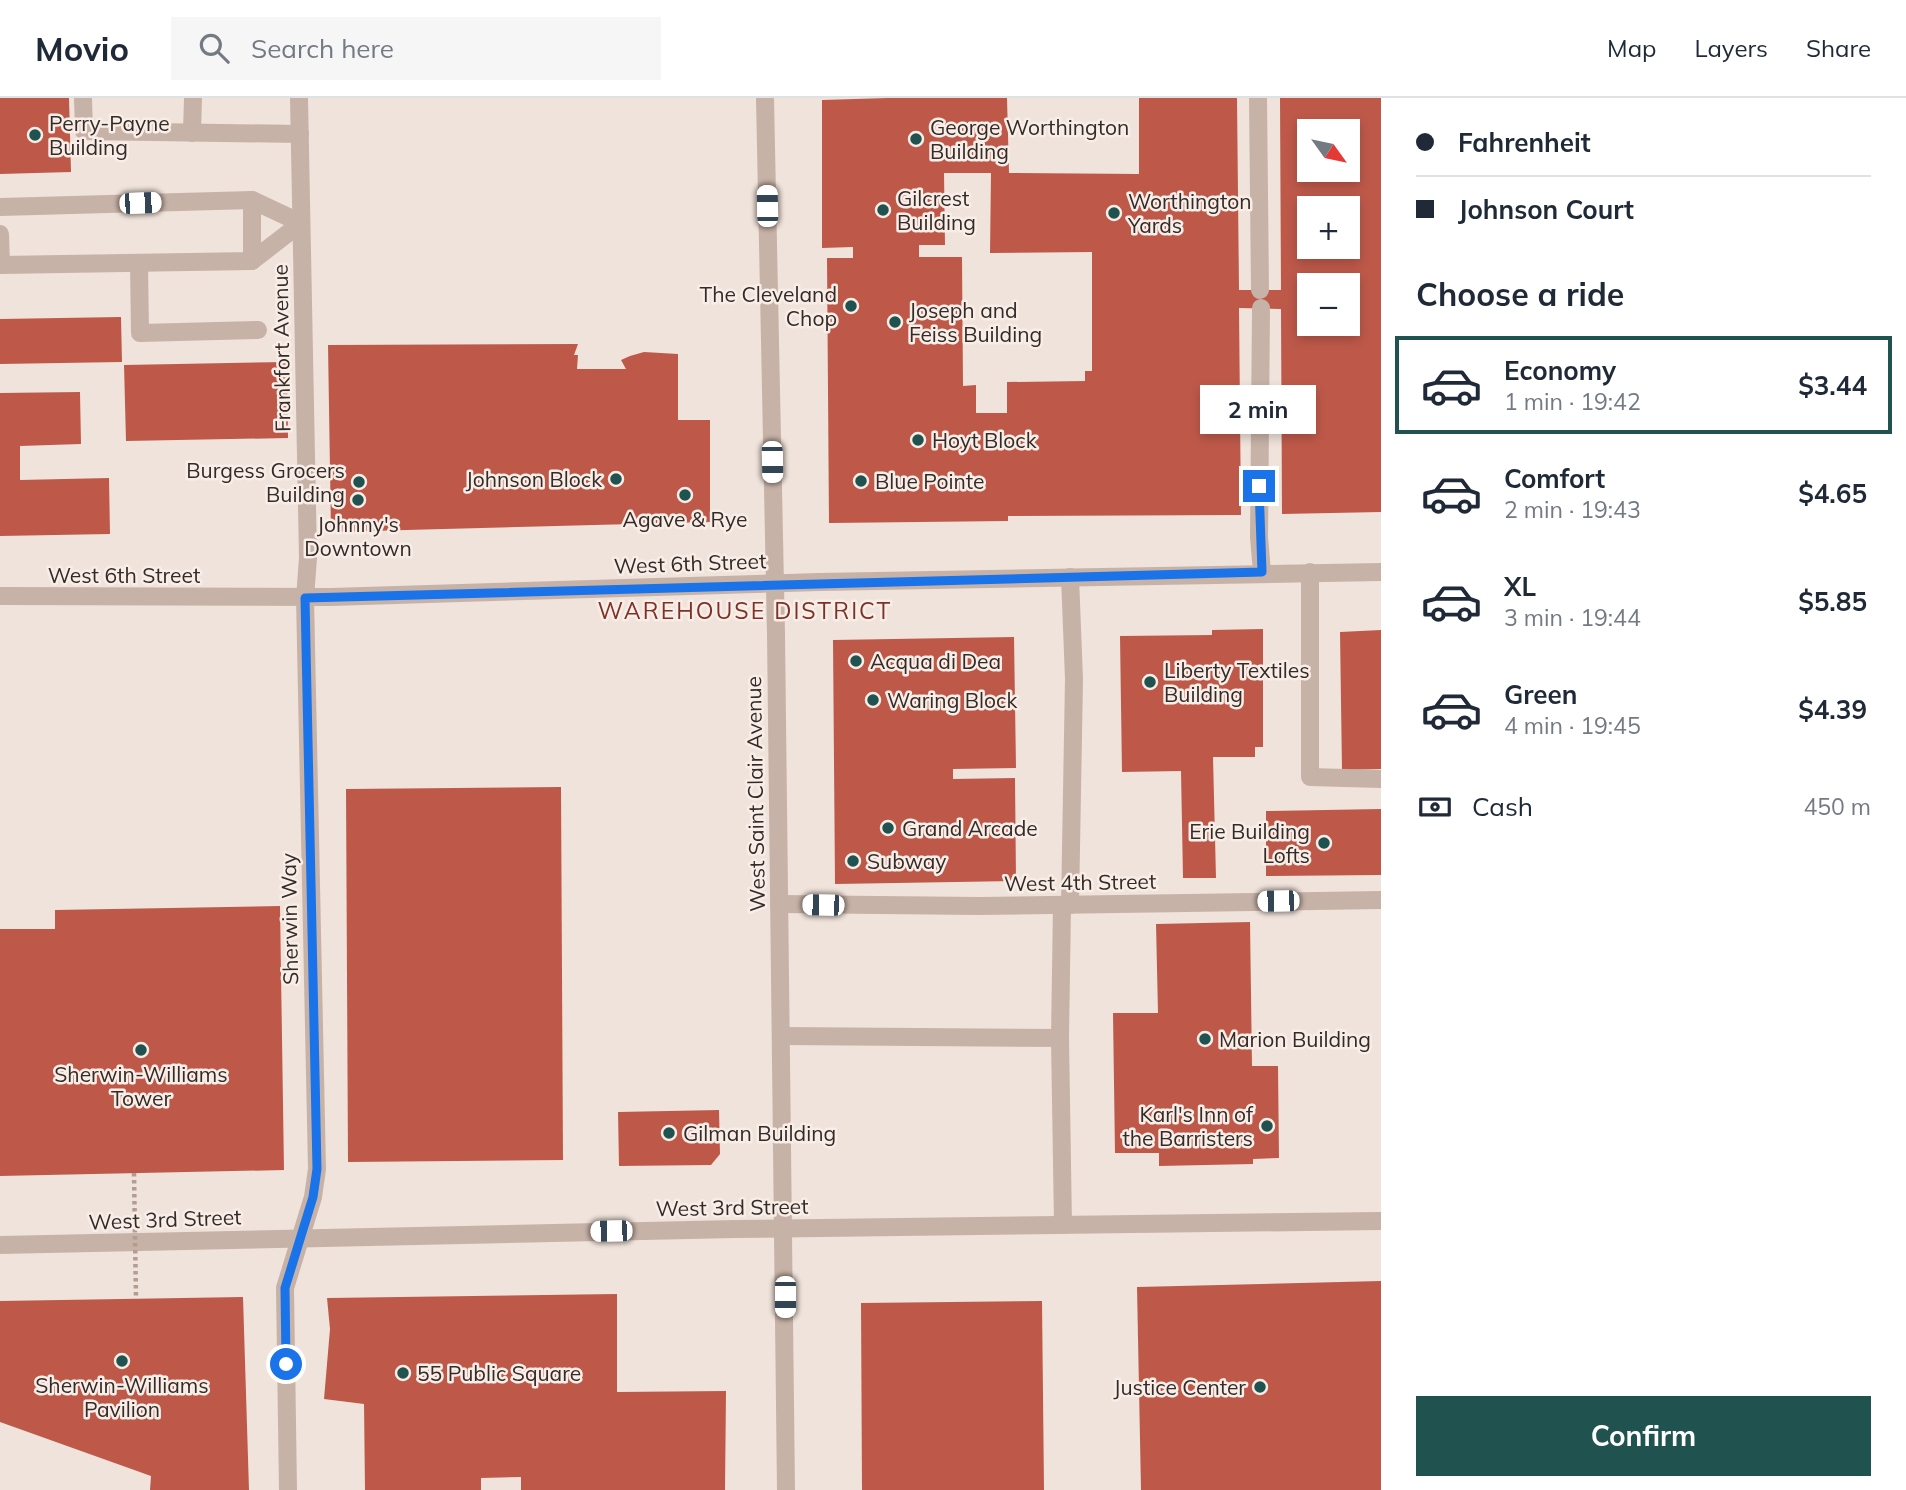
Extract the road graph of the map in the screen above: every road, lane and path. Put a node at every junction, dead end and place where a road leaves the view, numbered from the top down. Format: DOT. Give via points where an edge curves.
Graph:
graph roads {
  1 [pos="83,98"];
  2 [pos="192,98"];
  3 [pos="299,98"];
  4 [pos="765,98"];
  5 [pos="1258,98"];
  6 [pos="192,133"];
  7 [pos="300,134"];
  8 [pos="252,200"];
  9 [pos="0,207"];
  10 [pos="301,223"];
  11 [pos="0,234"];
  12 [pos="252,261"];
  13 [pos="139,263"];
  14 [pos="1,265"];
  15 [pos="1261,290"];
  16 [pos="1261,308"];
  17 [pos="258,330"];
  18 [pos="1262,572"];
  19 [pos="1310,572"];
  20 [pos="1381,572"];
  21 [pos="1070,577"];
  22 [pos="775,583"];
  23 [pos="0,596"];
  24 [pos="305,598"];
  25 [pos="1381,779"];
  26 [pos="1381,900"];
  27 [pos="779,904"];
  28 [pos="1066,905"];
  29 [pos="781,1036"];
  30 [pos="1060,1038"];
  31 [pos="134,1173"];
  32 [pos="1381,1221"];
  33 [pos="1063,1225"];
  34 [pos="783,1229"];
  35 [pos="300,1237"];
  36 [pos="0,1245"];
  37 [pos="136,1298"];
  38 [pos="288,1490"];
  39 [pos="786,1490"];
  1 -- 6 [label="street" via="84,131"];
  2 -- 6 [label="street"];
  3 -- 7 [label="street, Frankfort Avenue"];
  4 -- 22 [label="street, West Saint Clair Avenue"];
  5 -- 15 [label="street"];
  6 -- 7 [label="street"];
  7 -- 10 [label="street, Frankfort Avenue"];
  8 -- 9 [label="street"];
  8 -- 10 [label="street"];
  8 -- 12 [label="street"];
  10 -- 12 [label="street"];
  10 -- 24 [label="street, Frankfort Avenue"];
  11 -- 14 [label="street"];
  12 -- 13 [label="street"];
  13 -- 14 [label="street"];
  13 -- 17 [label="street" via="141,333"];
  16 -- 18 [label="street"];
  18 -- 19 [label="street, West 6th Street"];
  18 -- 21 [label="street, West 6th Street"];
  19 -- 20 [label="street, West 6th Street"];
  19 -- 25 [label="street" via="1310,778"];
  21 -- 22 [label="street, West 6th Street"];
  21 -- 28 [label="street" via="1074,679"];
  22 -- 24 [label="street, West 6th Street"];
  22 -- 27 [label="street, West Saint Clair Avenue"];
  23 -- 24 [label="street, West 6th Street"];
  24 -- 35 [label="street, Sherwin Way" via="317,1169"];
  26 -- 28 [label="street, West 4th Street"];
  27 -- 28 [label="street, West 4th Street"];
  27 -- 29 [label="street, West Saint Clair Avenue"];
  28 -- 30 [label="street"];
  29 -- 30 [label="street"];
  29 -- 34 [label="street, West Saint Clair Avenue"];
  30 -- 33 [label="street"];
  31 -- 37 [label="path, bridge"];
  32 -- 33 [label="street, West 3rd Street"];
  33 -- 34 [label="street, West 3rd Street"];
  34 -- 35 [label="street, West 3rd Street"];
  34 -- 39 [label="street, West Saint Clair Avenue"];
  35 -- 36 [label="street, West 3rd Street"];
  35 -- 38 [label="street" via="285,1288"];
}
